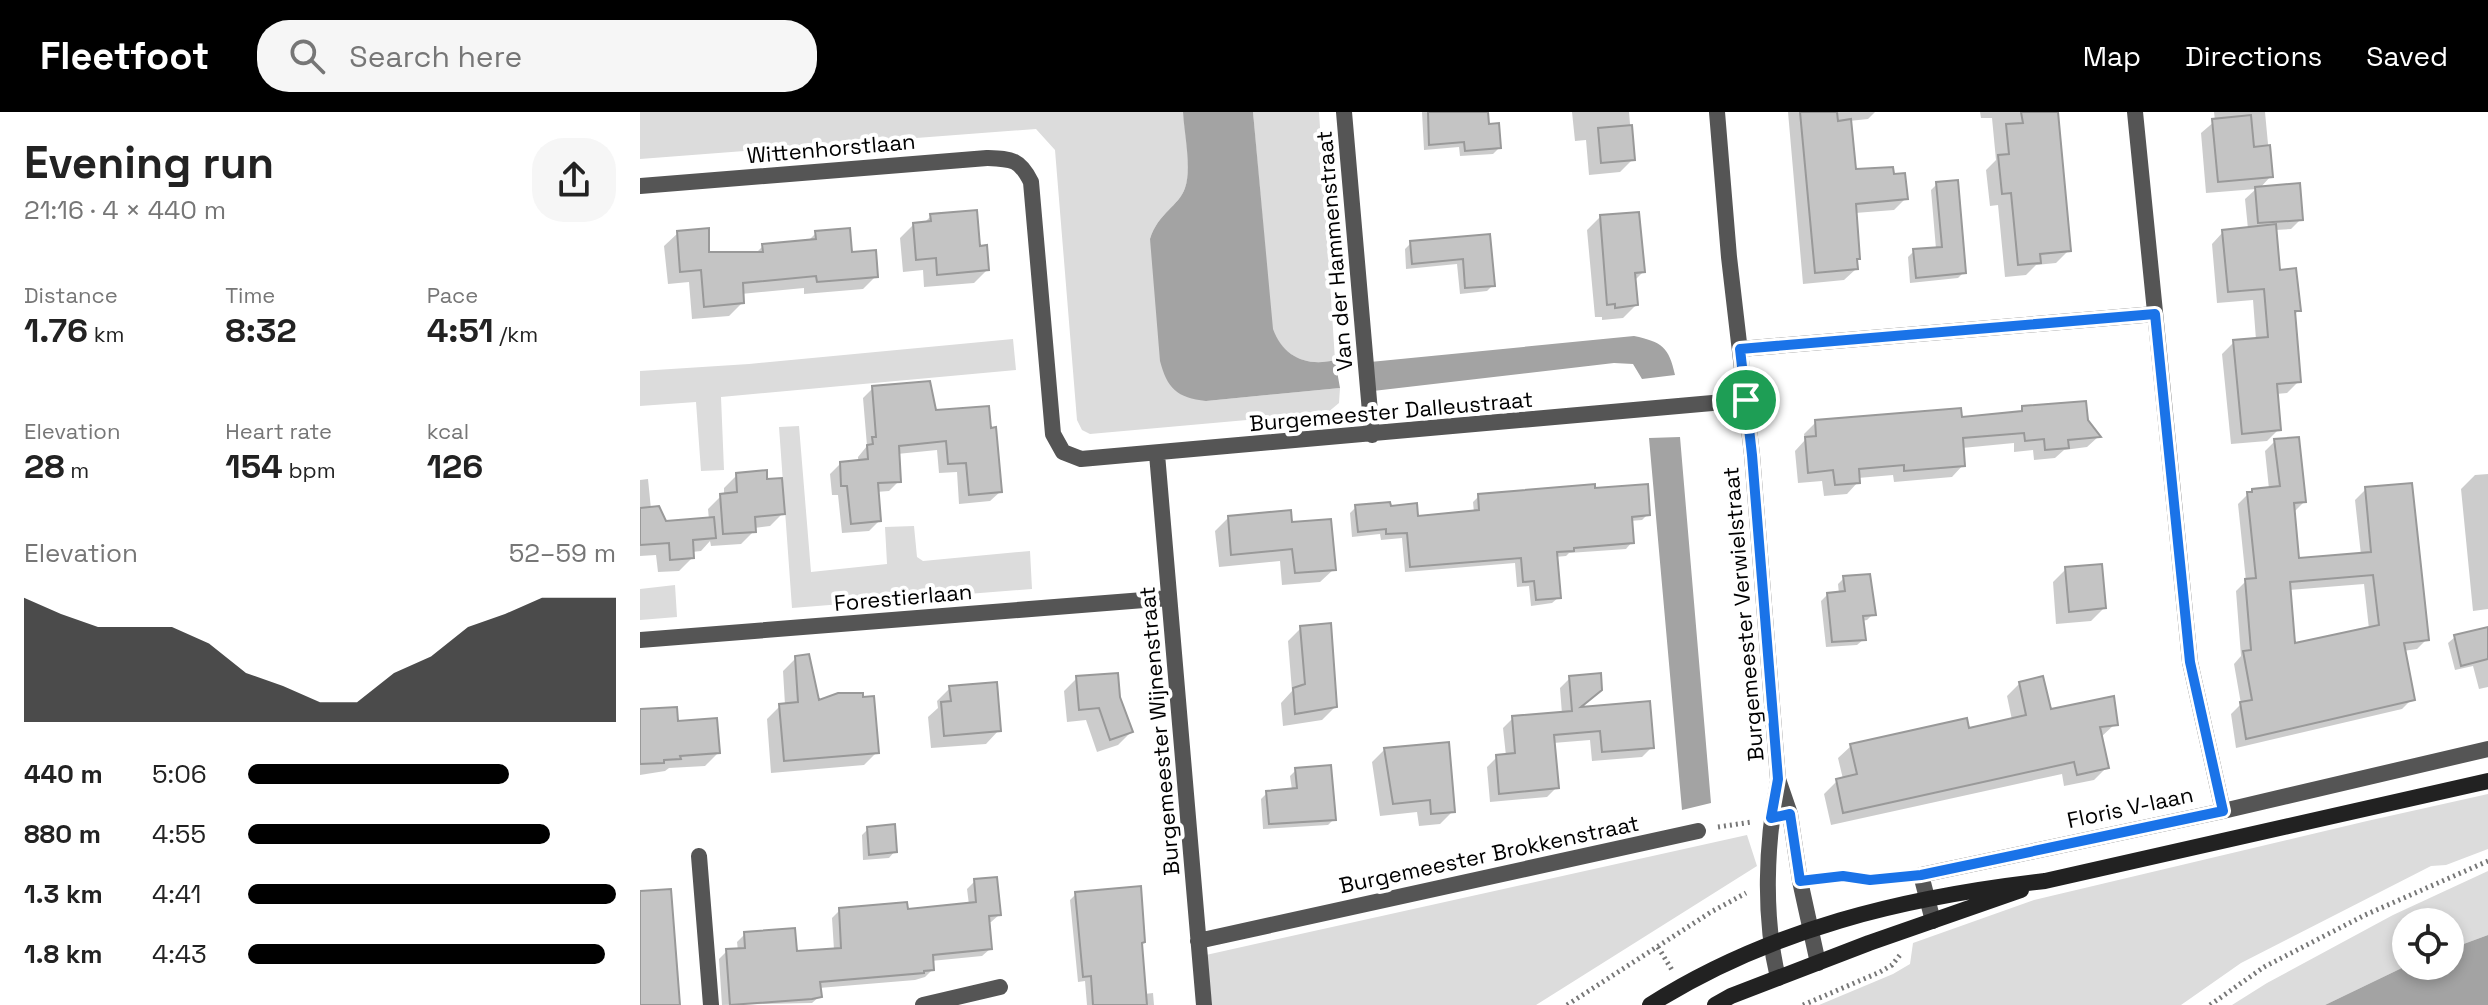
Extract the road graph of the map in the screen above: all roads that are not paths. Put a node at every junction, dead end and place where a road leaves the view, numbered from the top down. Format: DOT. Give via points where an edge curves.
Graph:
graph roads {
  1 [pos="1344,112"];
  2 [pos="1717,112"];
  3 [pos="2135,112"];
  4 [pos="640,186"];
  5 [pos="2155,314"];
  6 [pos="1740,349"];
  7 [pos="1746,400"];
  8 [pos="1053,434"];
  9 [pos="1372,435"];
  10 [pos="1157,454"];
  11 [pos="1169,598"];
  12 [pos="640,640"];
  13 [pos="2488,749"];
  14 [pos="1778,779"];
  15 [pos="2488,781"];
  16 [pos="2223,811"];
  17 [pos="1698,831"];
  18 [pos="699,856"];
  19 [pos="2045,881"];
  20 [pos="1927,899"];
  21 [pos="1933,921"];
  22 [pos="1811,929"];
  23 [pos="1198,941"];
  24 [pos="1769,944"];
  25 [pos="1818,963"];
  26 [pos="1778,978"];
  27 [pos="1000,987"];
  28 [pos="711,1005"];
  29 [pos="923,1005"];
  30 [pos="1204,1005"];
  31 [pos="1650,1005"];
  32 [pos="1715,1005"];
  1 -- 9 [label="street, Van der Hammenstraat"];
  2 -- 6 [label="street, Burgemeester Verwielstraat"];
  3 -- 5 [label="street"];
  4 -- 8 [label="street, Wittenhorstlaan" via="987,158 1023,166 1031,182"];
  5 -- 6 [label="street"];
  5 -- 16 [label="street" via="2190,662"];
  6 -- 7 [label="street, Burgemeester Verwielstraat"];
  7 -- 9 [label="street, Burgemeester Dalleustraat"];
  7 -- 14 [label="street, Burgemeester Verwielstraat"];
  8 -- 10 [label="street, Burgemeester Dalleustraat" via="1063,452 1081,459"];
  9 -- 10 [label="street, Burgemeester Dalleustraat"];
  10 -- 11 [label="street, Burgemeester Wijnenstraat"];
  11 -- 12 [label="street, Forestierlaan"];
  11 -- 23 [label="street, Burgemeester Wijnenstraat"];
  13 -- 16 [label="street, Floris V-laan"];
  14 -- 22 [label="street, Burgemeester Verwielstraat" via="1790,814"];
  14 -- 24 [label="street, Burgemeester Verwielstraat" via="1771,818"];
  15 -- 19 [label="street"];
  16 -- 20 [label="street, Floris V-laan" via="1921,875"];
  17 -- 23 [label="street, Burgemeester Brokkenstraat"];
  18 -- 28 [label="street"];
  19 -- 20 [label="street"];
  19 -- 21 [label="street"];
  20 -- 21 [label="street"];
  20 -- 22 [label="street"];
  21 -- 25 [label="street"];
  22 -- 24 [label="street"];
  22 -- 25 [label="street, Burgemeester Verwielstraat"];
  23 -- 30 [label="street, Burgemeester Wijnenstraat"];
  24 -- 26 [label="street, Burgemeester Verwielstraat"];
  24 -- 31 [label="street" via="1729,960"];
  25 -- 26 [label="street"];
  26 -- 32 [label="street"];
  27 -- 29 [label="street"];
}
